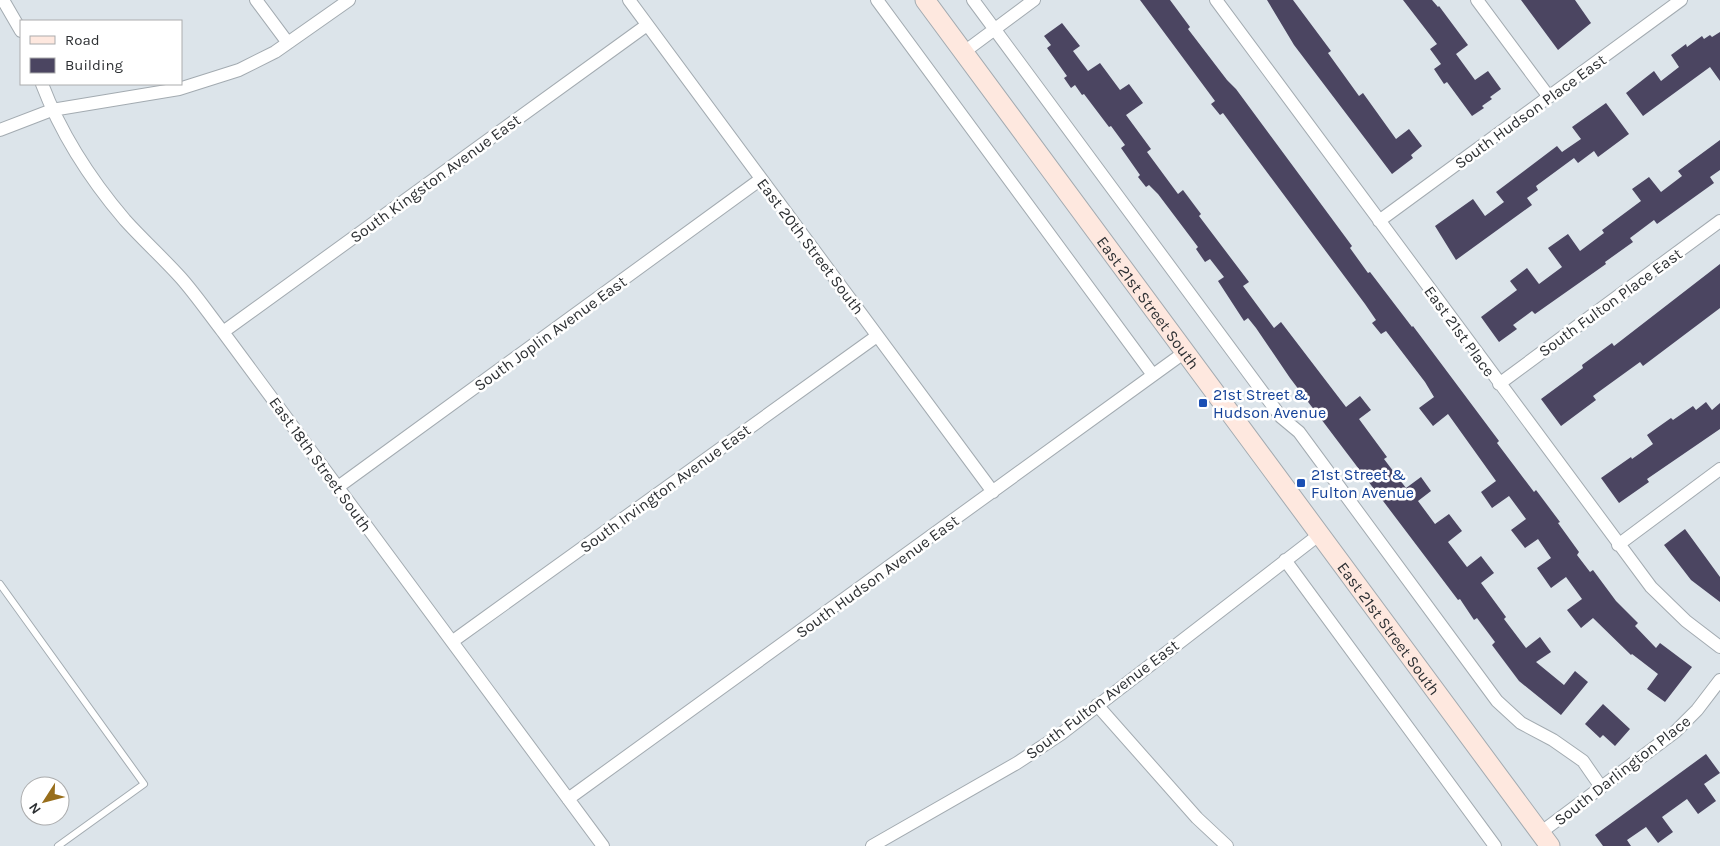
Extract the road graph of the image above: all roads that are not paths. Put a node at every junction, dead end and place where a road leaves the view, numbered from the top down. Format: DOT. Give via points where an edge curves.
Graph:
graph roads {
  1 [pos="3,0"];
  2 [pos="256,0"];
  3 [pos="349,0"];
  4 [pos="629,0"];
  5 [pos="877,0"];
  6 [pos="925,0"];
  7 [pos="973,0"];
  8 [pos="1034,0"];
  9 [pos="1216,0"];
  10 [pos="1477,0"];
  11 [pos="1681,0"];
  12 [pos="647,24"];
  13 [pos="20,29"];
  14 [pos="994,29"];
  15 [pos="288,43"];
  16 [pos="964,52"];
  17 [pos="42,85"];
  18 [pos="1549,97"];
  19 [pos="52,110"];
  20 [pos="0,130"];
  21 [pos="761,179"];
  22 [pos="1379,221"];
  23 [pos="1720,221"];
  24 [pos="224,332"];
  25 [pos="877,336"];
  26 [pos="1185,352"];
  27 [pos="1153,375"];
  28 [pos="1499,384"];
  29 [pos="1720,469"];
  30 [pos="338,487"];
  31 [pos="993,492"];
  32 [pos="1320,534"];
  33 [pos="1618,545"];
  34 [pos="1285,560"];
  35 [pos="0,584"];
  36 [pos="453,641"];
  37 [pos="1720,647"];
  38 [pos="1720,680"];
  39 [pos="1097,705"];
  40 [pos="1602,787"];
  41 [pos="568,800"];
  42 [pos="1545,840"];
  43 [pos="58,846"];
  44 [pos="603,846"];
  45 [pos="872,846"];
  46 [pos="1227,846"];
  47 [pos="1495,846"];
  1 -- 13 [label="street"];
  2 -- 15 [label="street"];
  3 -- 15 [label="street"];
  4 -- 12 [label="street, East 20th Street South"];
  5 -- 27 [label="street"];
  6 -- 16 [label="main road, East 21st Street South"];
  7 -- 14 [label="street"];
  8 -- 14 [label="street"];
  9 -- 22 [label="street, East 21st Place"];
  10 -- 18 [label="street"];
  11 -- 18 [label="street, South Hudson Place East"];
  12 -- 21 [label="street, East 20th Street South"];
  12 -- 24 [label="street, South Kingston Avenue East"];
  14 -- 16 [label="street"];
  14 -- 40 [label="street" via="1281,417 1299,432 1497,701 1521,723 1582,761"];
  15 -- 19 [label="street" via="239,70 179,89"];
  16 -- 26 [label="main road, East 21st Street South"];
  17 -- 19 [label="street, East 18th Street South"];
  18 -- 22 [label="street, South Hudson Place East"];
  19 -- 20 [label="street"];
  19 -- 24 [label="street, East 18th Street South" via="100,190 180,277"];
  21 -- 25 [label="street, East 20th Street South"];
  21 -- 30 [label="street, South Joplin Avenue East"];
  22 -- 28 [label="street, East 21st Place"];
  23 -- 28 [label="street, South Fulton Place East"];
  24 -- 30 [label="street, East 18th Street South"];
  25 -- 31 [label="street, East 20th Street South"];
  25 -- 36 [label="street, South Irvington Avenue East"];
  26 -- 27 [label="street, South Hudson Avenue East"];
  26 -- 32 [label="main road, East 21st Street South"];
  27 -- 31 [label="street, South Hudson Avenue East"];
  28 -- 33 [label="street, East 21st Place"];
  29 -- 33 [label="street"];
  30 -- 36 [label="street, East 18th Street South"];
  31 -- 41 [label="street, South Hudson Avenue East"];
  32 -- 34 [label="street, South Fulton Avenue East"];
  32 -- 42 [label="main road, East 21st Street South"];
  33 -- 37 [label="street, East 21st Place" via="1651,588"];
  34 -- 39 [label="street, South Fulton Avenue East"];
  34 -- 47 [label="street"];
  35 -- 43 [label="lane" via="144,784"];
  36 -- 41 [label="street, East 18th Street South"];
  38 -- 40 [label="street, South Darlington Place" via="1675,732"];
  39 -- 45 [label="street, South Fulton Avenue East" via="1017,763"];
  39 -- 46 [label="street" via="1197,818"];
  40 -- 42 [label="street, South Darlington Place"];
  41 -- 44 [label="street, East 18th Street South"];
}
